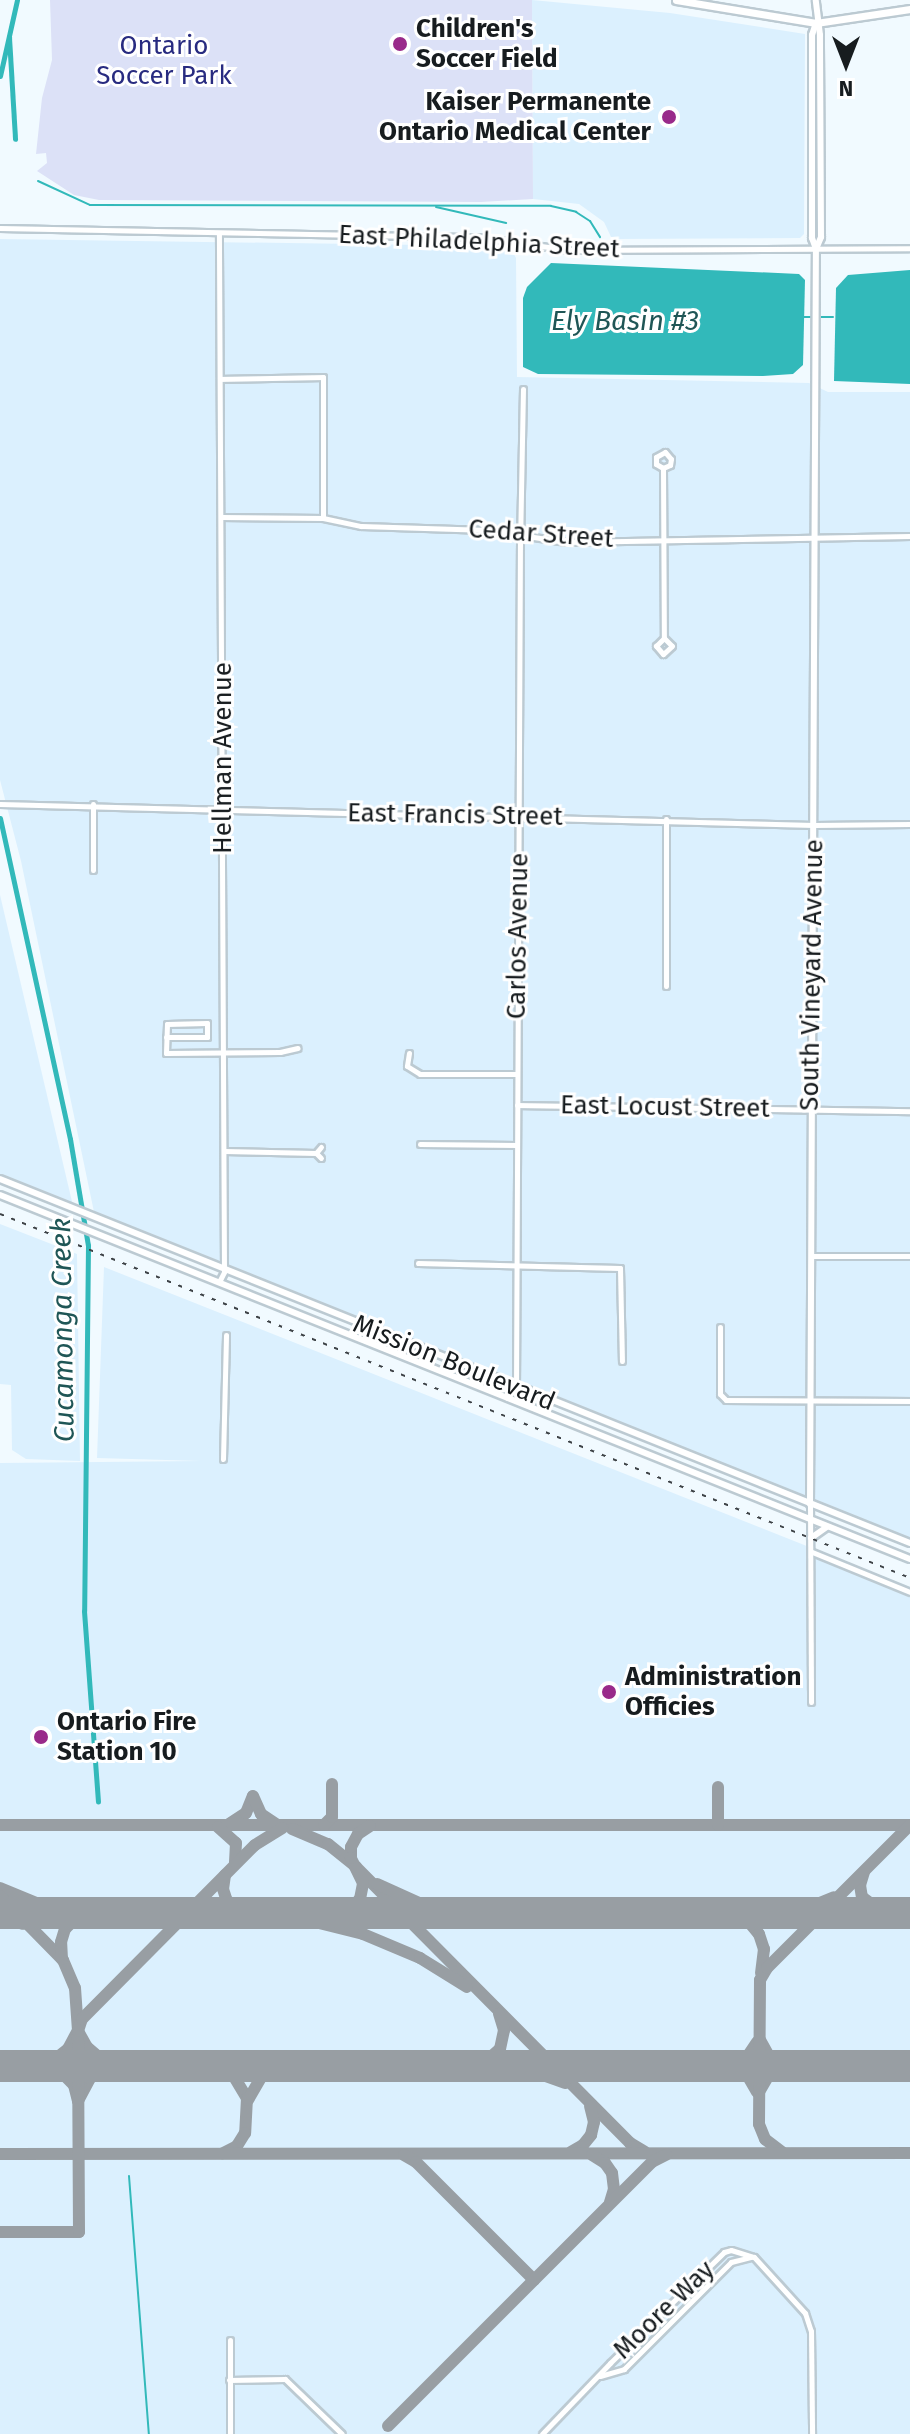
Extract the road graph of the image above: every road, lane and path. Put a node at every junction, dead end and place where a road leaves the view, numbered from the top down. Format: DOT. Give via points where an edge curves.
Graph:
graph roads {
  1 [pos="676,0"];
  2 [pos="816,0"];
  3 [pos="910,9"];
  4 [pos="816,23"];
  5 [pos="0,228"];
  6 [pos="219,233"];
  7 [pos="910,248"];
  8 [pos="816,249"];
  9 [pos="220,379"];
  10 [pos="523,389"];
  11 [pos="663,468"];
  12 [pos="221,517"];
  13 [pos="323,518"];
  14 [pos="520,536"];
  15 [pos="910,536"];
  16 [pos="814,538"];
  17 [pos="663,540"];
  18 [pos="664,638"];
  19 [pos="0,804"];
  20 [pos="93,804"];
  21 [pos="223,812"];
  22 [pos="519,816"];
  23 [pos="666,819"];
  24 [pos="910,824"];
  25 [pos="814,825"];
  26 [pos="93,870"];
  27 [pos="666,986"];
  28 [pos="166,1037"];
  29 [pos="298,1048"];
  30 [pos="224,1051"];
  31 [pos="409,1053"];
  32 [pos="517,1074"];
  33 [pos="517,1105"];
  34 [pos="809,1110"];
  35 [pos="910,1111"];
  36 [pos="420,1144"];
  37 [pos="517,1145"];
  38 [pos="224,1151"];
  39 [pos="319,1153"];
  40 [pos="0,1179"];
  41 [pos="0,1195"];
  42 [pos="809,1256"];
  43 [pos="910,1256"];
  44 [pos="418,1263"];
  45 [pos="516,1265"];
  46 [pos="224,1272"];
  47 [pos="219,1282"];
  48 [pos="720,1327"];
  49 [pos="226,1335"];
  50 [pos="622,1361"];
  51 [pos="516,1387"];
  52 [pos="808,1401"];
  53 [pos="910,1401"];
  54 [pos="223,1459"];
  55 [pos="810,1504"];
  56 [pos="811,1519"];
  57 [pos="832,1527"];
  58 [pos="811,1538"];
  59 [pos="910,1543"];
  60 [pos="812,1552"];
  61 [pos="910,1559"];
  62 [pos="910,1592"];
  63 [pos="811,1702"];
  64 [pos="754,2257"];
  65 [pos="230,2340"];
  66 [pos="599,2376"];
  67 [pos="229,2380"];
  68 [pos="230,2434"];
  69 [pos="342,2434"];
  70 [pos="542,2434"];
  71 [pos="812,2434"];
  1 -- 4 [label="highway"];
  2 -- 4 [label="main road, South Vineyard Avenue"];
  3 -- 4 [label="highway"];
  4 -- 8 [label="main road, South Vineyard Avenue" via="821,237"];
  5 -- 6 [label="street, East Philadelphia Street"];
  6 -- 8 [label="street, East Philadelphia Street" via="479,237 569,250"];
  6 -- 9 [label="street, Hellman Avenue"];
  7 -- 8 [label="street, East Philadelphia Street"];
  8 -- 16 [label="main road, South Vineyard Avenue"];
  9 -- 12 [label="street, Hellman Avenue"];
  9 -- 13 [label="street" via="323,377"];
  10 -- 14 [label="street, Carlos Avenue"];
  11 -- 17 [label="street"];
  12 -- 13 [label="street, Cedar Street"];
  12 -- 21 [label="street, Hellman Avenue"];
  13 -- 14 [label="street, Cedar Street" via="361,526 458,528"];
  14 -- 17 [label="street, Cedar Street" via="566,542"];
  14 -- 22 [label="street, Carlos Avenue"];
  15 -- 16 [label="street, Cedar Street"];
  16 -- 17 [label="street, Cedar Street"];
  16 -- 25 [label="main road, South Vineyard Avenue"];
  17 -- 18 [label="street"];
  19 -- 20 [label="street, East Francis Street"];
  20 -- 21 [label="street, East Francis Street"];
  20 -- 26 [label="street"];
  21 -- 22 [label="street, East Francis Street"];
  21 -- 30 [label="street, Hellman Avenue"];
  22 -- 23 [label="street, East Francis Street"];
  22 -- 32 [label="street, Carlos Avenue"];
  23 -- 25 [label="street, East Francis Street"];
  23 -- 27 [label="street"];
  24 -- 25 [label="street, East Francis Street"];
  25 -- 34 [label="main road, South Vineyard Avenue"];
  28 -- 28 [label="street" via="167,1024 207,1023 207,1037"];
  28 -- 30 [label="street" via="166,1053"];
  29 -- 30 [label="street"];
  30 -- 38 [label="street, Hellman Avenue"];
  31 -- 32 [label="street" via="407,1066 420,1074"];
  32 -- 33 [label="street, Carlos Avenue"];
  33 -- 34 [label="street, East Locust Street"];
  33 -- 37 [label="street, Carlos Avenue"];
  34 -- 35 [label="street, East Locust Street"];
  34 -- 42 [label="main road, South Vineyard Avenue"];
  36 -- 37 [label="street"];
  37 -- 45 [label="street, Carlos Avenue"];
  38 -- 39 [label="street"];
  38 -- 46 [label="street, Hellman Avenue"];
  40 -- 46 [label="main road, Mission Boulevard"];
  41 -- 47 [label="main road, Mission Boulevard"];
  42 -- 43 [label="street"];
  42 -- 52 [label="main road, South Vineyard Avenue"];
  44 -- 45 [label="street"];
  45 -- 50 [label="street" via="620,1268"];
  45 -- 51 [label="street, Carlos Avenue"];
  46 -- 47 [label="street, Hellman Avenue"];
  46 -- 51 [label="main road, Mission Boulevard"];
  47 -- 56 [label="main road, Mission Boulevard"];
  48 -- 52 [label="street" via="723,1398"];
  49 -- 54 [label="street"];
  51 -- 55 [label="main road, Mission Boulevard"];
  52 -- 53 [label="street"];
  52 -- 55 [label="main road, South Vineyard Avenue"];
  55 -- 56 [label="street, South Vineyard Avenue"];
  55 -- 59 [label="main road, Mission Boulevard"];
  56 -- 57 [label="main road, Mission Boulevard"];
  56 -- 58 [label="street, South Vineyard Avenue"];
  57 -- 58 [label="main road"];
  57 -- 61 [label="main road, Mission Boulevard"];
  58 -- 60 [label="street, South Vineyard Avenue"];
  60 -- 62 [label="street"];
  60 -- 63 [label="street, South Vineyard Avenue"];
  64 -- 66 [label="street" via="731,2262 624,2369"];
  64 -- 66 [label="street, Moore Way" via="724,2252"];
  64 -- 71 [label="street, Moore Way" via="805,2313 811,2344"];
  65 -- 67 [label="street"];
  66 -- 70 [label="street, Moore Way"];
  67 -- 68 [label="street"];
  67 -- 69 [label="street" via="285,2379"];
}
